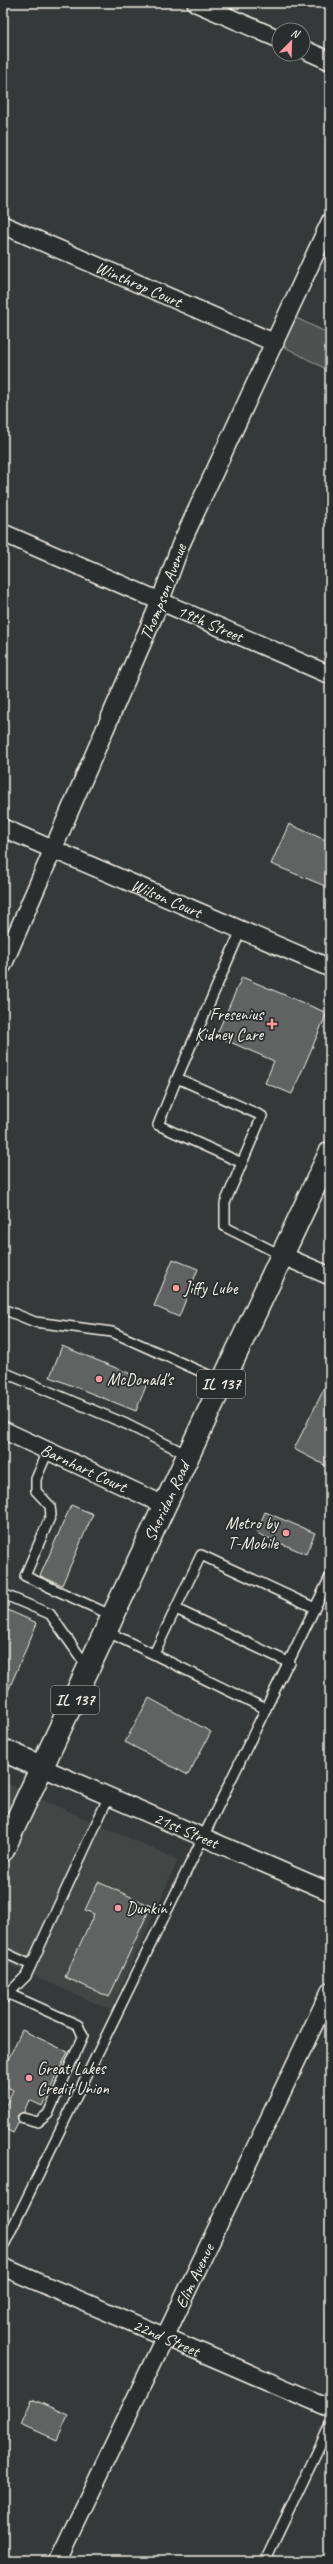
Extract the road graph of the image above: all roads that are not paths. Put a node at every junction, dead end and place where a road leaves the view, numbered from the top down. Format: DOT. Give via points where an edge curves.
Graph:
graph roads {
  1 [pos="196,3"];
  2 [pos="271,36"];
  3 [pos="311,53"];
  4 [pos="330,61"];
  5 [pos="330,222"];
  6 [pos="3,225"];
  7 [pos="275,343"];
  8 [pos="3,533"];
  9 [pos="160,602"];
  10 [pos="330,675"];
  11 [pos="3,828"];
  12 [pos="52,849"];
  13 [pos="242,930"];
  14 [pos="3,965"];
  15 [pos="330,968"];
  16 [pos="177,1078"];
  17 [pos="330,1153"];
  18 [pos="242,1163"];
  19 [pos="281,1255"];
  20 [pos="330,1276"];
  21 [pos="3,1309"];
  22 [pos="3,1372"];
  23 [pos="222,1381"];
  24 [pos="3,1430"];
  25 [pos="48,1451"];
  26 [pos="188,1455"];
  27 [pos="164,1505"];
  28 [pos="330,1577"];
  29 [pos="3,1594"];
  30 [pos="316,1608"];
  31 [pos="176,1609"];
  32 [pos="110,1623"];
  33 [pos="154,1654"];
  34 [pos="290,1662"];
  35 [pos="89,1669"];
  36 [pos="266,1709"];
  37 [pos="3,1750"];
  38 [pos="43,1768"];
  39 [pos="109,1796"];
  40 [pos="203,1836"];
  41 [pos="3,1850"];
  42 [pos="330,1892"];
  43 [pos="3,1952"];
  44 [pos="31,1964"];
  45 [pos="330,1991"];
  46 [pos="6,1997"];
  47 [pos="23,2118"];
  48 [pos="3,2247"];
  49 [pos="3,2267"];
  50 [pos="165,2337"];
  51 [pos="330,2408"];
  52 [pos="330,2425"];
  53 [pos="58,2561"];
  54 [pos="265,2561"];
  1 -- 2 [label="street"];
  3 -- 4 [label="street"];
  5 -- 7 [label="street, Thompson Avenue"];
  6 -- 7 [label="street, Winthrop Court"];
  7 -- 9 [label="street, Thompson Avenue" via="181,544"];
  8 -- 9 [label="street, 19th Street"];
  9 -- 10 [label="street, 19th Street"];
  9 -- 12 [label="street, Thompson Avenue"];
  11 -- 12 [label="street, Wilson Court"];
  12 -- 13 [label="street, Wilson Court"];
  12 -- 14 [label="street, Thompson Avenue"];
  13 -- 15 [label="street, Wilson Court"];
  13 -- 16 [label="lane"];
  16 -- 18 [label="lane" via="158,1125"];
  16 -- 18 [label="lane" via="262,1116"];
  17 -- 19 [label="main road, Sheridan Road / IL 137"];
  18 -- 19 [label="lane" via="225,1203 225,1228"];
  19 -- 20 [label="street"];
  19 -- 23 [label="main road, Sheridan Road / IL 137"];
  21 -- 23 [label="lane" via="35,1322 112,1332"];
  22 -- 26 [label="lane" via="126,1424"];
  23 -- 26 [label="main road, Sheridan Road / IL 137"];
  24 -- 25 [label="street, Barnhart Court"];
  25 -- 27 [label="street, Barnhart Court"];
  25 -- 32 [label="lane" via="36,1479 36,1491 50,1506 51,1515 25,1576"];
  26 -- 27 [label="main road, Sheridan Road / IL 137"];
  27 -- 32 [label="main road, Sheridan Road / IL 137"];
  28 -- 30 [label="lane"];
  29 -- 35 [label="lane" via="50,1614"];
  30 -- 31 [label="lane" via="201,1555"];
  30 -- 34 [label="lane"];
  31 -- 33 [label="lane"];
  31 -- 34 [label="lane"];
  32 -- 33 [label="lane"];
  32 -- 35 [label="main road, Sheridan Road / IL 137"];
  33 -- 36 [label="lane"];
  34 -- 36 [label="lane"];
  35 -- 38 [label="main road, Sheridan Road / IL 137"];
  36 -- 40 [label="lane"];
  37 -- 38 [label="main road"];
  38 -- 39 [label="street, 21st Street"];
  38 -- 41 [label="main road, Sheridan Road / IL 137"];
  39 -- 40 [label="street, 21st Street"];
  39 -- 44 [label="lane"];
  40 -- 42 [label="street, 21st Street"];
  40 -- 48 [label="lane"];
  43 -- 44 [label="lane"];
  44 -- 46 [label="lane" via="26,1976"];
  45 -- 50 [label="street, Elim Avenue"];
  46 -- 47 [label="lane" via="78,2025 83,2036 48,2114 38,2122"];
  49 -- 50 [label="street, 22nd Street"];
  50 -- 51 [label="street, 22nd Street"];
  50 -- 53 [label="street, Elim Avenue"];
  52 -- 54 [label="lane"];
}
